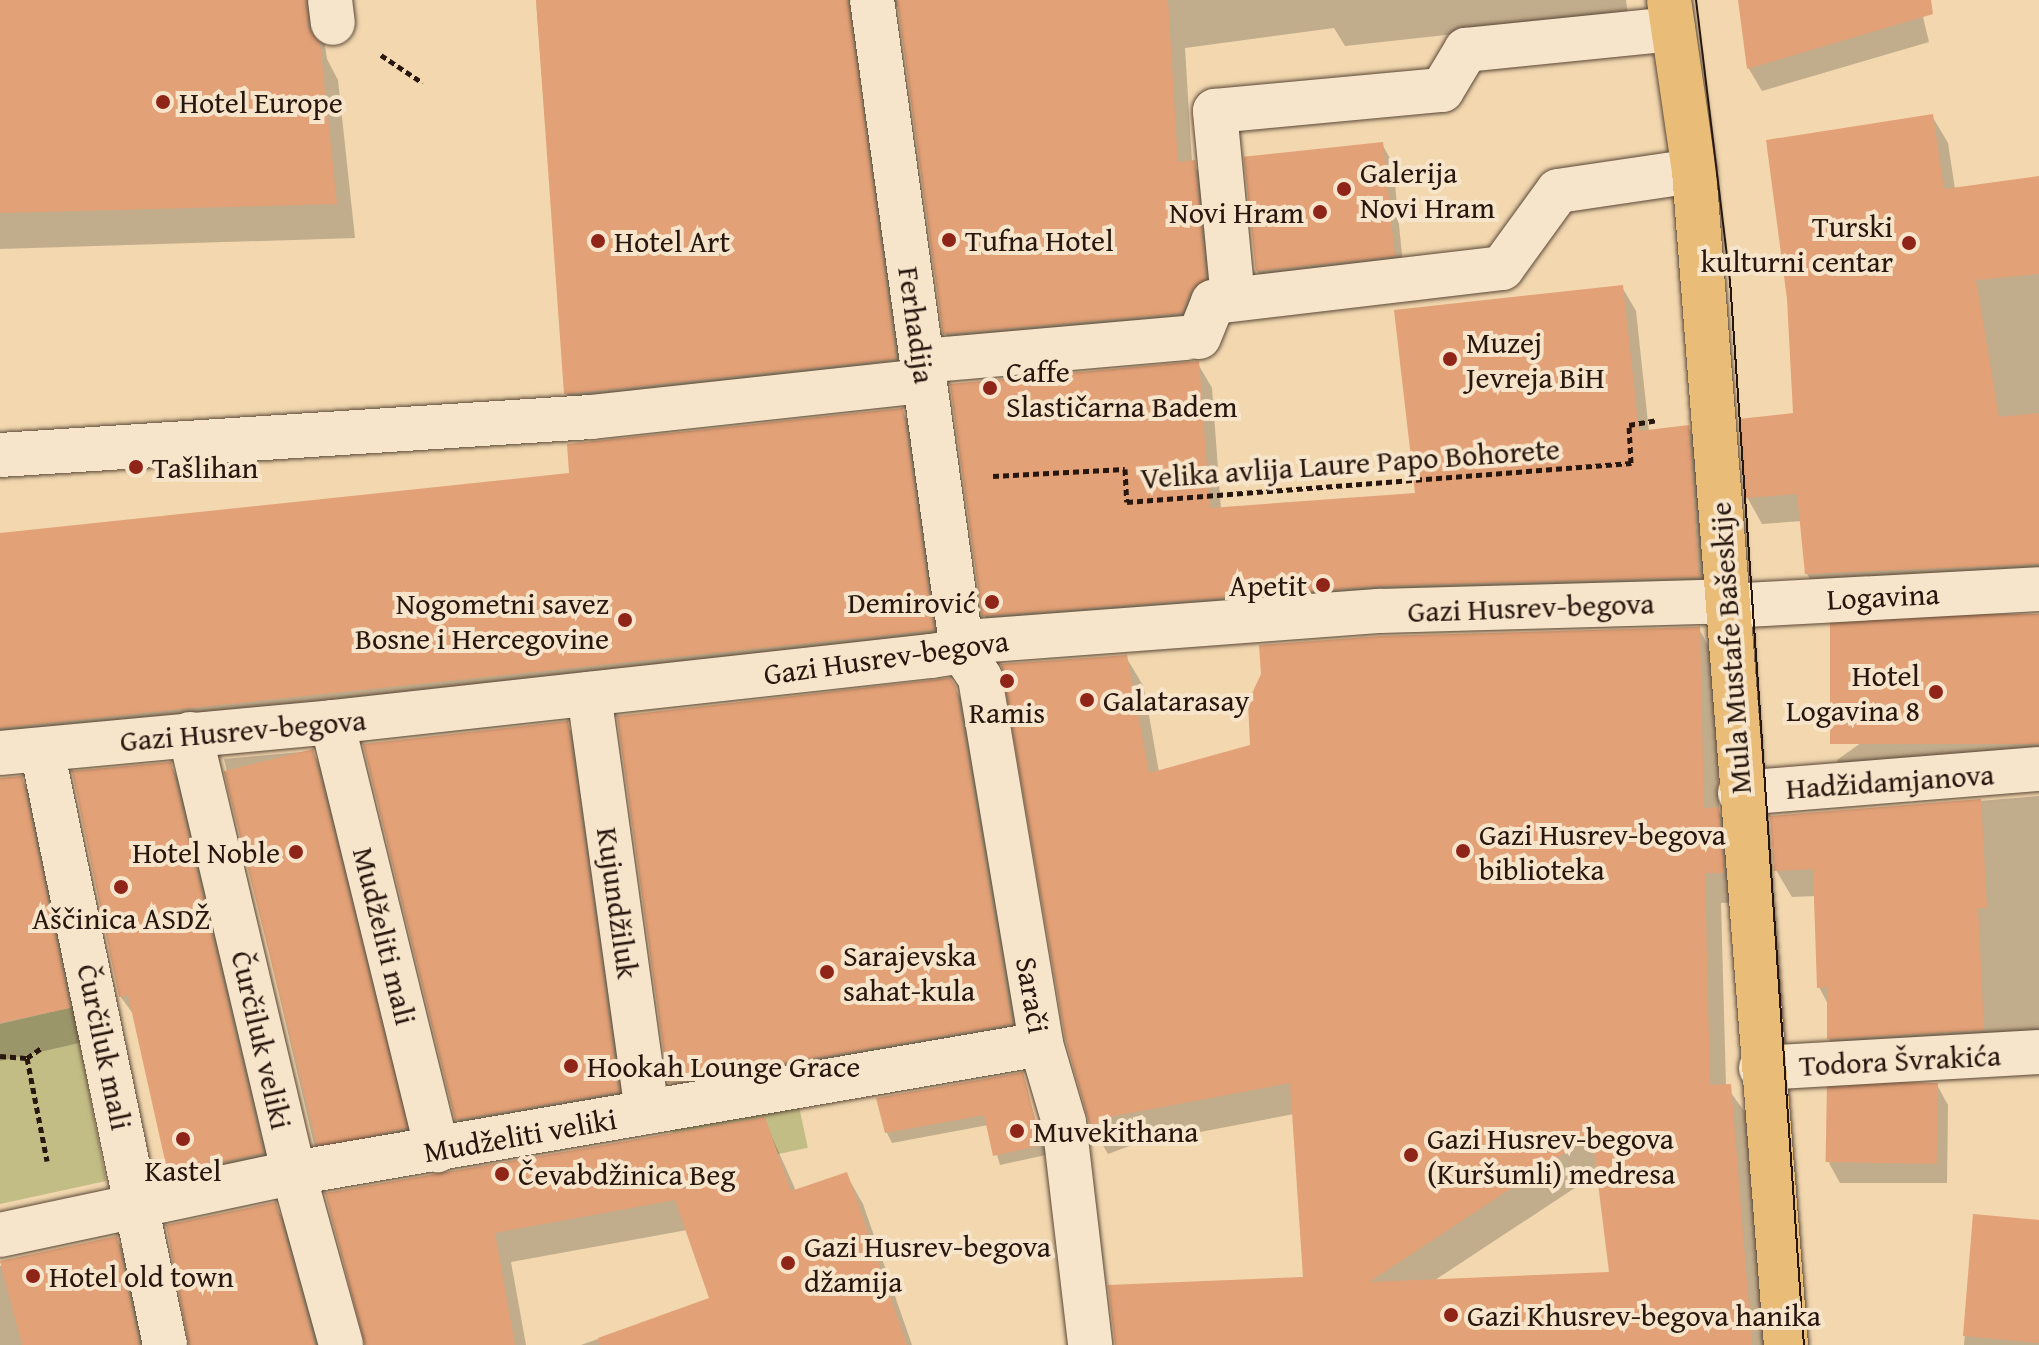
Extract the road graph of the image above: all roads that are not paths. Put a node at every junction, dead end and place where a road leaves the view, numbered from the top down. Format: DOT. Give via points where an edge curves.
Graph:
graph roads {
  1 [pos="872,0"];
  2 [pos="1671,14"];
  3 [pos="1694,171"];
  4 [pos="1233,299"];
  5 [pos="924,371"];
  6 [pos="0,455"];
  7 [pos="2039,589"];
  8 [pos="1727,606"];
  9 [pos="962,651"];
  10 [pos="589,694"];
  11 [pos="332,722"];
  12 [pos="190,734"];
  13 [pos="21,751"];
  14 [pos="2039,769"];
  15 [pos="1740,793"];
  16 [pos="1041,1044"];
  17 [pos="2039,1052"];
  18 [pos="1761,1068"];
  19 [pos="647,1112"];
  20 [pos="437,1150"];
  21 [pos="294,1175"];
  22 [pos="137,1207"];
  23 [pos="0,1235"];
  24 [pos="165,1345"];
  25 [pos="341,1345"];
  26 [pos="1090,1345"];
  27 [pos="1786,1345"];
  1 -- 5 [label="street, Ferhadija"];
  2 -- 3 [label="main road, Mula Mustafe Bašeskije"];
  2 -- 4 [label="street" via="1466,50 1442,90 1215,111"];
  3 -- 4 [label="street" via="1558,191 1502,268"];
  3 -- 8 [label="main road, Mula Mustafe Bašeskije"];
  4 -- 5 [label="street" via="1213,302 1193,337"];
  5 -- 6 [label="street" via="591,417"];
  5 -- 9 [label="street, Ferhadija"];
  7 -- 8 [label="street, Logavina"];
  8 -- 9 [label="street, Gazi Husrev-begova" via="1694,602 1379,611 978,641"];
  8 -- 15 [label="main road, Mula Mustafe Bašeskije"];
  9 -- 10 [label="street, Gazi Husrev-begova"];
  9 -- 16 [label="street, Sarači" via="980,678"];
  10 -- 11 [label="street, Gazi Husrev-begova"];
  10 -- 19 [label="street, Kujundžiluk"];
  11 -- 12 [label="street, Gazi Husrev-begova"];
  11 -- 20 [label="street, Mudželiti mali"];
  12 -- 13 [label="street, Gazi Husrev-begova"];
  12 -- 21 [label="street, Čurčiluk veliki"];
  13 -- 22 [label="street, Čurčiluk mali"];
  14 -- 15 [label="street, Hadžidamjanova"];
  15 -- 18 [label="main road, Mula Mustafe Bašeskije"];
  16 -- 19 [label="street, Mudželiti veliki"];
  16 -- 26 [label="street, Sarači" via="1064,1122"];
  17 -- 18 [label="street, Todora Švrakića"];
  18 -- 27 [label="main road, Mula Mustafe Bašeskije"];
  19 -- 20 [label="street, Mudželiti veliki"];
  20 -- 21 [label="street, Mudželiti veliki"];
  21 -- 22 [label="street, Mudželiti veliki"];
  21 -- 25 [label="street, Čurčiluk veliki"];
  22 -- 23 [label="street, Mudželiti veliki"];
  22 -- 24 [label="street, Čurčiluk mali"];
}
